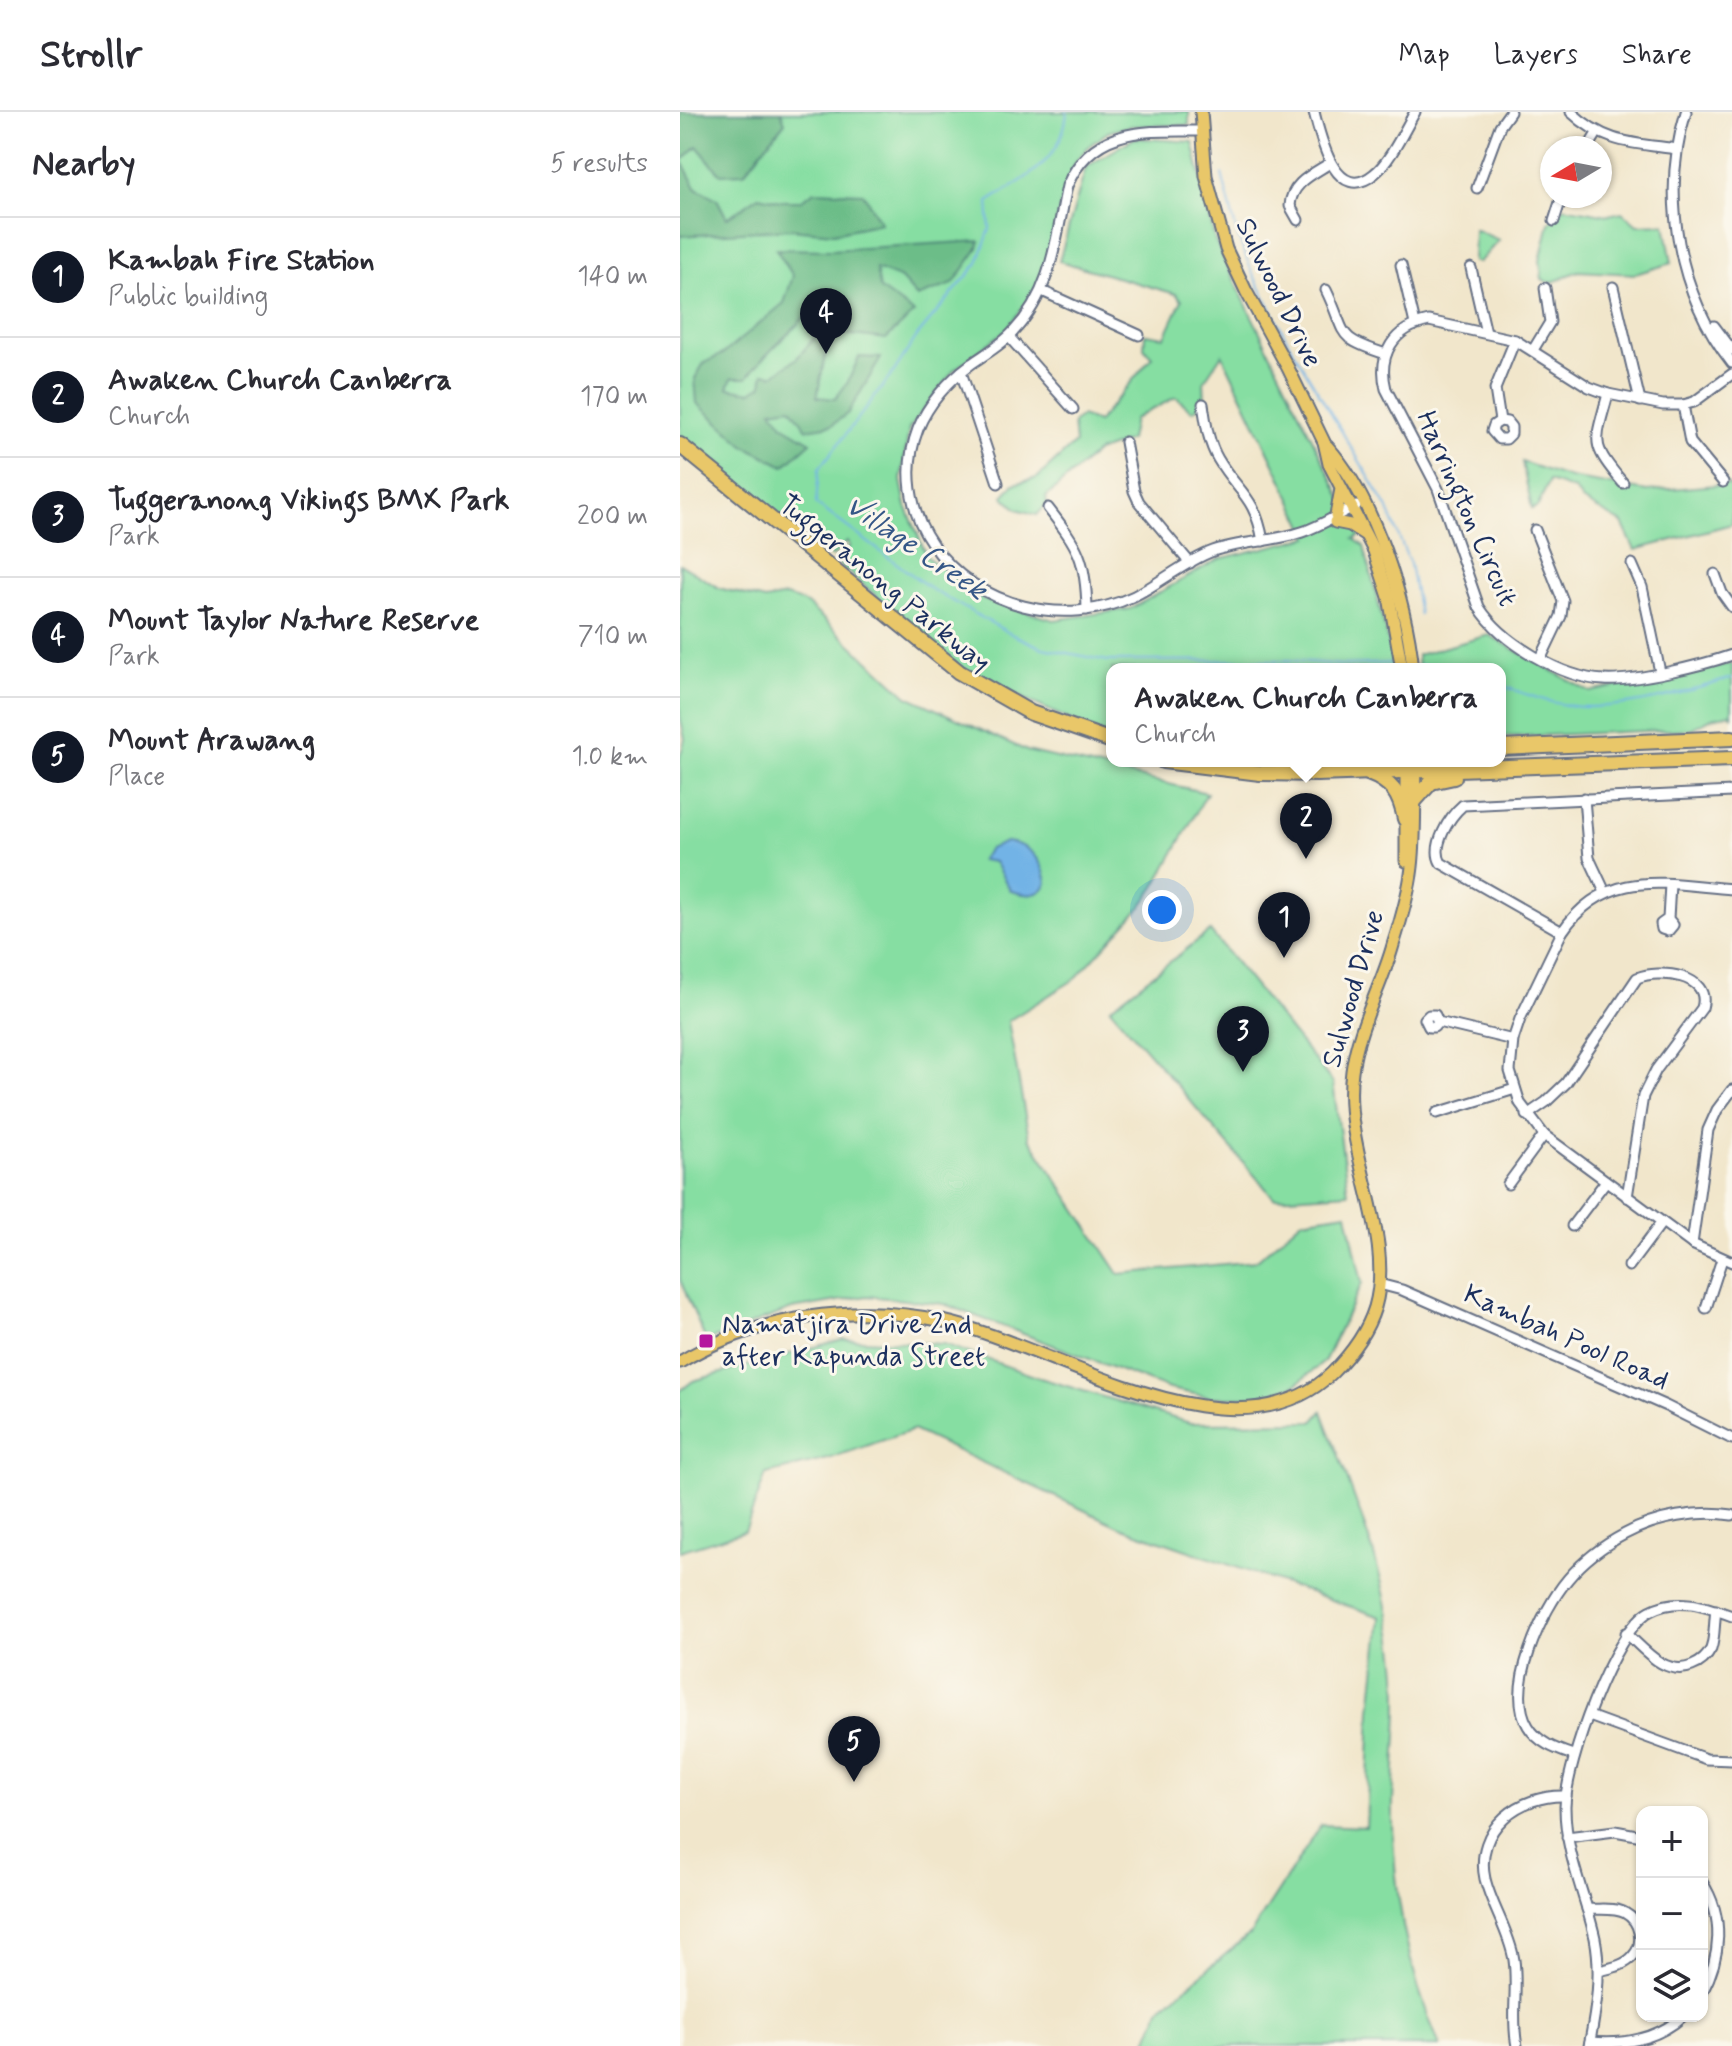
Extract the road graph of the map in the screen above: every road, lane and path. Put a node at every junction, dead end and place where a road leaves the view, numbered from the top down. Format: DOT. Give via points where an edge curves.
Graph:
graph roads {
  1 [pos="1201,112"];
  2 [pos="1314,112"];
  3 [pos="1415,112"];
  4 [pos="1510,112"];
  5 [pos="1571,112"];
  6 [pos="1686,112"];
  7 [pos="1201,131"];
  8 [pos="1597,133"];
  9 [pos="1595,136"];
  10 [pos="1677,149"];
  11 [pos="1330,163"];
  12 [pos="1477,188"];
  13 [pos="1558,208"];
  14 [pos="1298,220"];
  15 [pos="1554,221"];
  16 [pos="1401,265"];
  17 [pos="1471,268"];
  18 [pos="1613,287"];
  19 [pos="1545,288"];
  20 [pos="1326,290"];
  21 [pos="1042,291"];
  22 [pos="1702,311"];
  23 [pos="1415,324"];
  24 [pos="1486,333"];
  25 [pos="1139,335"];
  26 [pos="1009,337"];
  27 [pos="1515,340"];
  28 [pos="1533,350"];
  29 [pos="1732,350"];
  30 [pos="1386,354"];
  31 [pos="1732,363"];
  32 [pos="961,372"];
  33 [pos="1732,374"];
  34 [pos="1608,394"];
  35 [pos="1640,401"];
  36 [pos="1203,404"];
  37 [pos="1683,405"];
  38 [pos="1073,409"];
  39 [pos="1500,421"];
  40 [pos="1125,442"];
  41 [pos="1324,442"];
  42 [pos="680,445"];
  43 [pos="680,455"];
  44 [pos="1723,482"];
  45 [pos="998,483"];
  46 [pos="1623,483"];
  47 [pos="1341,486"];
  48 [pos="1048,508"];
  49 [pos="1359,509"];
  50 [pos="1336,519"];
  51 [pos="1535,530"];
  52 [pos="1368,537"];
  53 [pos="1263,541"];
  54 [pos="1190,563"];
  55 [pos="1632,564"];
  56 [pos="1715,574"];
  57 [pos="1732,607"];
  58 [pos="1087,610"];
  59 [pos="1732,655"];
  60 [pos="1541,658"];
  61 [pos="1401,663"];
  62 [pos="1412,663"];
  63 [pos="1660,672"];
  64 [pos="1732,738"];
  65 [pos="1106,739"];
  66 [pos="1106,747"];
  67 [pos="1506,748"];
  68 [pos="1732,759"];
  69 [pos="1212,767"];
  70 [pos="1403,767"];
  71 [pos="1410,767"];
  72 [pos="1410,767"];
  73 [pos="1452,767"];
  74 [pos="1493,768"];
  75 [pos="1366,772"];
  76 [pos="1732,792"];
  77 [pos="1584,798"];
  78 [pos="1415,800"];
  79 [pos="1405,819"];
  80 [pos="1670,884"];
  81 [pos="1732,889"];
  82 [pos="1605,892"];
  83 [pos="1405,898"];
  84 [pos="1668,919"];
  85 [pos="1562,932"];
  86 [pos="1438,1022"];
  87 [pos="1513,1040"];
  88 [pos="1515,1089"];
  89 [pos="1732,1090"];
  90 [pos="1437,1113"];
  91 [pos="1527,1115"];
  92 [pos="1544,1135"];
  93 [pos="1606,1181"];
  94 [pos="1508,1184"];
  95 [pos="1627,1197"];
  96 [pos="1662,1222"];
  97 [pos="1572,1226"];
  98 [pos="1692,1244"];
  99 [pos="1727,1261"];
  100 [pos="1629,1266"];
  101 [pos="1379,1284"];
  102 [pos="1706,1308"];
  103 [pos="680,1362"];
  104 [pos="1732,1439"];
  105 [pos="1732,1515"];
  106 [pos="1716,1610"];
  107 [pos="1732,1616"];
  108 [pos="1626,1633"];
  109 [pos="1589,1716"];
  110 [pos="1573,1755"];
  111 [pos="1732,1760"];
  112 [pos="1566,1796"];
  113 [pos="1636,1835"];
  114 [pos="1567,1837"];
  115 [pos="1708,1893"];
  116 [pos="1587,1909"];
  117 [pos="1599,1971"];
  118 [pos="1708,1981"];
  119 [pos="1677,2022"];
  120 [pos="1590,2044"];
  121 [pos="1517,2046"];
  1 -- 7 [label="main road, Sulwood Drive"];
  2 -- 11 [label="street"];
  3 -- 11 [label="street" via="1370,177 1351,180"];
  4 -- 12 [label="street"];
  5 -- 8 [label="street"];
  6 -- 10 [label="street"];
  7 -- 21 [label="street" via="1123,135 1080,162 1067,186"];
  7 -- 41 [label="main road, Sulwood Drive" via="1212,206 1236,271"];
  8 -- 9 [label="street"];
  8 -- 10 [label="street"];
  10 -- 22 [label="street" via="1678,238"];
  11 -- 14 [label="street" via="1294,191 1290,206"];
  13 -- 15 [label="street"];
  16 -- 23 [label="street"];
  17 -- 24 [label="street"];
  18 -- 35 [label="street"];
  19 -- 28 [label="street" via="1550,322"];
  20 -- 30 [label="street" via="1347,338"];
  21 -- 25 [label="street"];
  21 -- 26 [label="street"];
  22 -- 29 [label="street"];
  22 -- 31 [label="street"];
  23 -- 24 [label="street" via="1439,321"];
  23 -- 30 [label="street" via="1396,336"];
  24 -- 27 [label="street"];
  26 -- 32 [label="street"];
  26 -- 38 [label="street"];
  27 -- 28 [label="street"];
  27 -- 39 [label="street" via="1495,389"];
  28 -- 34 [label="street"];
  30 -- 60 [label="street, Harrington Circuit" via="1386,389 1438,489 1479,607 1498,632"];
  32 -- 45 [label="street"];
  32 -- 58 [label="street" via="929,407 912,448 910,481 922,527 944,559 982,590 1036,609"];
  33 -- 37 [label="street" via="1704,397"];
  34 -- 35 [label="street"];
  34 -- 46 [label="street" via="1597,444"];
  35 -- 37 [label="street"];
  36 -- 53 [label="street" via="1213,450 1250,500"];
  37 -- 44 [label="street" via="1690,442"];
  40 -- 54 [label="street" via="1139,502"];
  41 -- 47 [label="main road, Sulwood Drive"];
  41 -- 49 [label="main road, Sulwood Drive" via="1342,464"];
  42 -- 65 [label="highway, Tuggeranong Parkway" via="959,672 1031,713"];
  43 -- 66 [label="highway, Tuggeranong Parkway" via="971,689 1040,726"];
  47 -- 49 [label="main road, Sulwood Drive"];
  47 -- 50 [label="main road"];
  48 -- 58 [label="street" via="1079,552"];
  49 -- 50 [label="street"];
  49 -- 52 [label="main road, Sulwood Drive"];
  49 -- 62 [label="main road, Sulwood Drive" via="1398,588"];
  50 -- 52 [label="main road"];
  50 -- 53 [label="street"];
  51 -- 60 [label="street" via="1563,601"];
  52 -- 61 [label="main road, Sulwood Drive" via="1389,597"];
  53 -- 54 [label="street" via="1213,551"];
  54 -- 58 [label="street" via="1133,597"];
  55 -- 63 [label="street"];
  56 -- 57 [label="street"];
  59 -- 63 [label="street, Harrington Circuit"];
  60 -- 63 [label="street, Harrington Circuit" via="1603,680"];
  64 -- 67 [label="highway"];
  68 -- 74 [label="highway"];
  69 -- 75 [label="highway" via="1260,773"];
  70 -- 75 [label="highway"];
  71 -- 78 [label="main road, Sulwood Drive"];
  72 -- 79 [label="main road, Sulwood Drive"];
  73 -- 74 [label="highway"];
  74 -- 78 [label="highway" via="1438,779"];
  75 -- 79 [label="highway" via="1394,789"];
  76 -- 77 [label="street"];
  77 -- 82 [label="street" via="1589,858"];
  77 -- 85 [label="street" via="1463,805 1437,851 1447,868"];
  78 -- 83 [label="main road, Sulwood Drive"];
  79 -- 83 [label="main road, Sulwood Drive"];
  80 -- 81 [label="street"];
  80 -- 82 [label="street" via="1641,883"];
  80 -- 84 [label="street"];
  82 -- 85 [label="street"];
  83 -- 101 [label="main road, Sulwood Drive" via="1393,947 1356,1046 1350,1087 1353,1130 1379,1248"];
  85 -- 87 [label="street"];
  86 -- 87 [label="street"];
  87 -- 88 [label="street" via="1510,1065"];
  88 -- 90 [label="street"];
  88 -- 91 [label="street"];
  89 -- 98 [label="street" via="1708,1130"];
  91 -- 92 [label="street"];
  91 -- 95 [label="street" via="1566,1083 1637,978 1685,978 1699,985 1705,997 1702,1008 1643,1096"];
  92 -- 93 [label="street"];
  92 -- 94 [label="street"];
  93 -- 95 [label="street"];
  93 -- 97 [label="street"];
  95 -- 96 [label="street"];
  96 -- 98 [label="street"];
  96 -- 100 [label="street"];
  98 -- 99 [label="street"];
  99 -- 102 [label="street"];
  101 -- 103 [label="main road, Sulwood Drive" via="1369,1324 1344,1361 1305,1392 1257,1407 1198,1406 1158,1397 989,1333 899,1314 794,1319 732,1336"];
  101 -- 104 [label="street, Kambah Pool Road"];
  105 -- 110 [label="street" via="1682,1516 1627,1533 1573,1574 1542,1617 1526,1663 1522,1712 1536,1737"];
  106 -- 107 [label="street"];
  106 -- 108 [label="street" via="1672,1604 1648,1612"];
  106 -- 108 [label="street" via="1708,1654 1685,1668 1660,1663"];
  108 -- 109 [label="street"];
  109 -- 110 [label="street"];
  109 -- 111 [label="street" via="1706,1759"];
  110 -- 112 [label="street"];
  112 -- 114 [label="street"];
  112 -- 121 [label="street" via="1521,1803 1491,1833 1485,1857 1486,1881 1514,1965"];
  113 -- 114 [label="street" via="1615,1831"];
  114 -- 116 [label="street"];
  115 -- 118 [label="street" via="1719,1933"];
  116 -- 117 [label="street"];
  116 -- 117 [label="street" via="1624,1912 1640,1934 1633,1957"];
  117 -- 120 [label="street"];
  119 -- 120 [label="street" via="1626,2043"];
}
